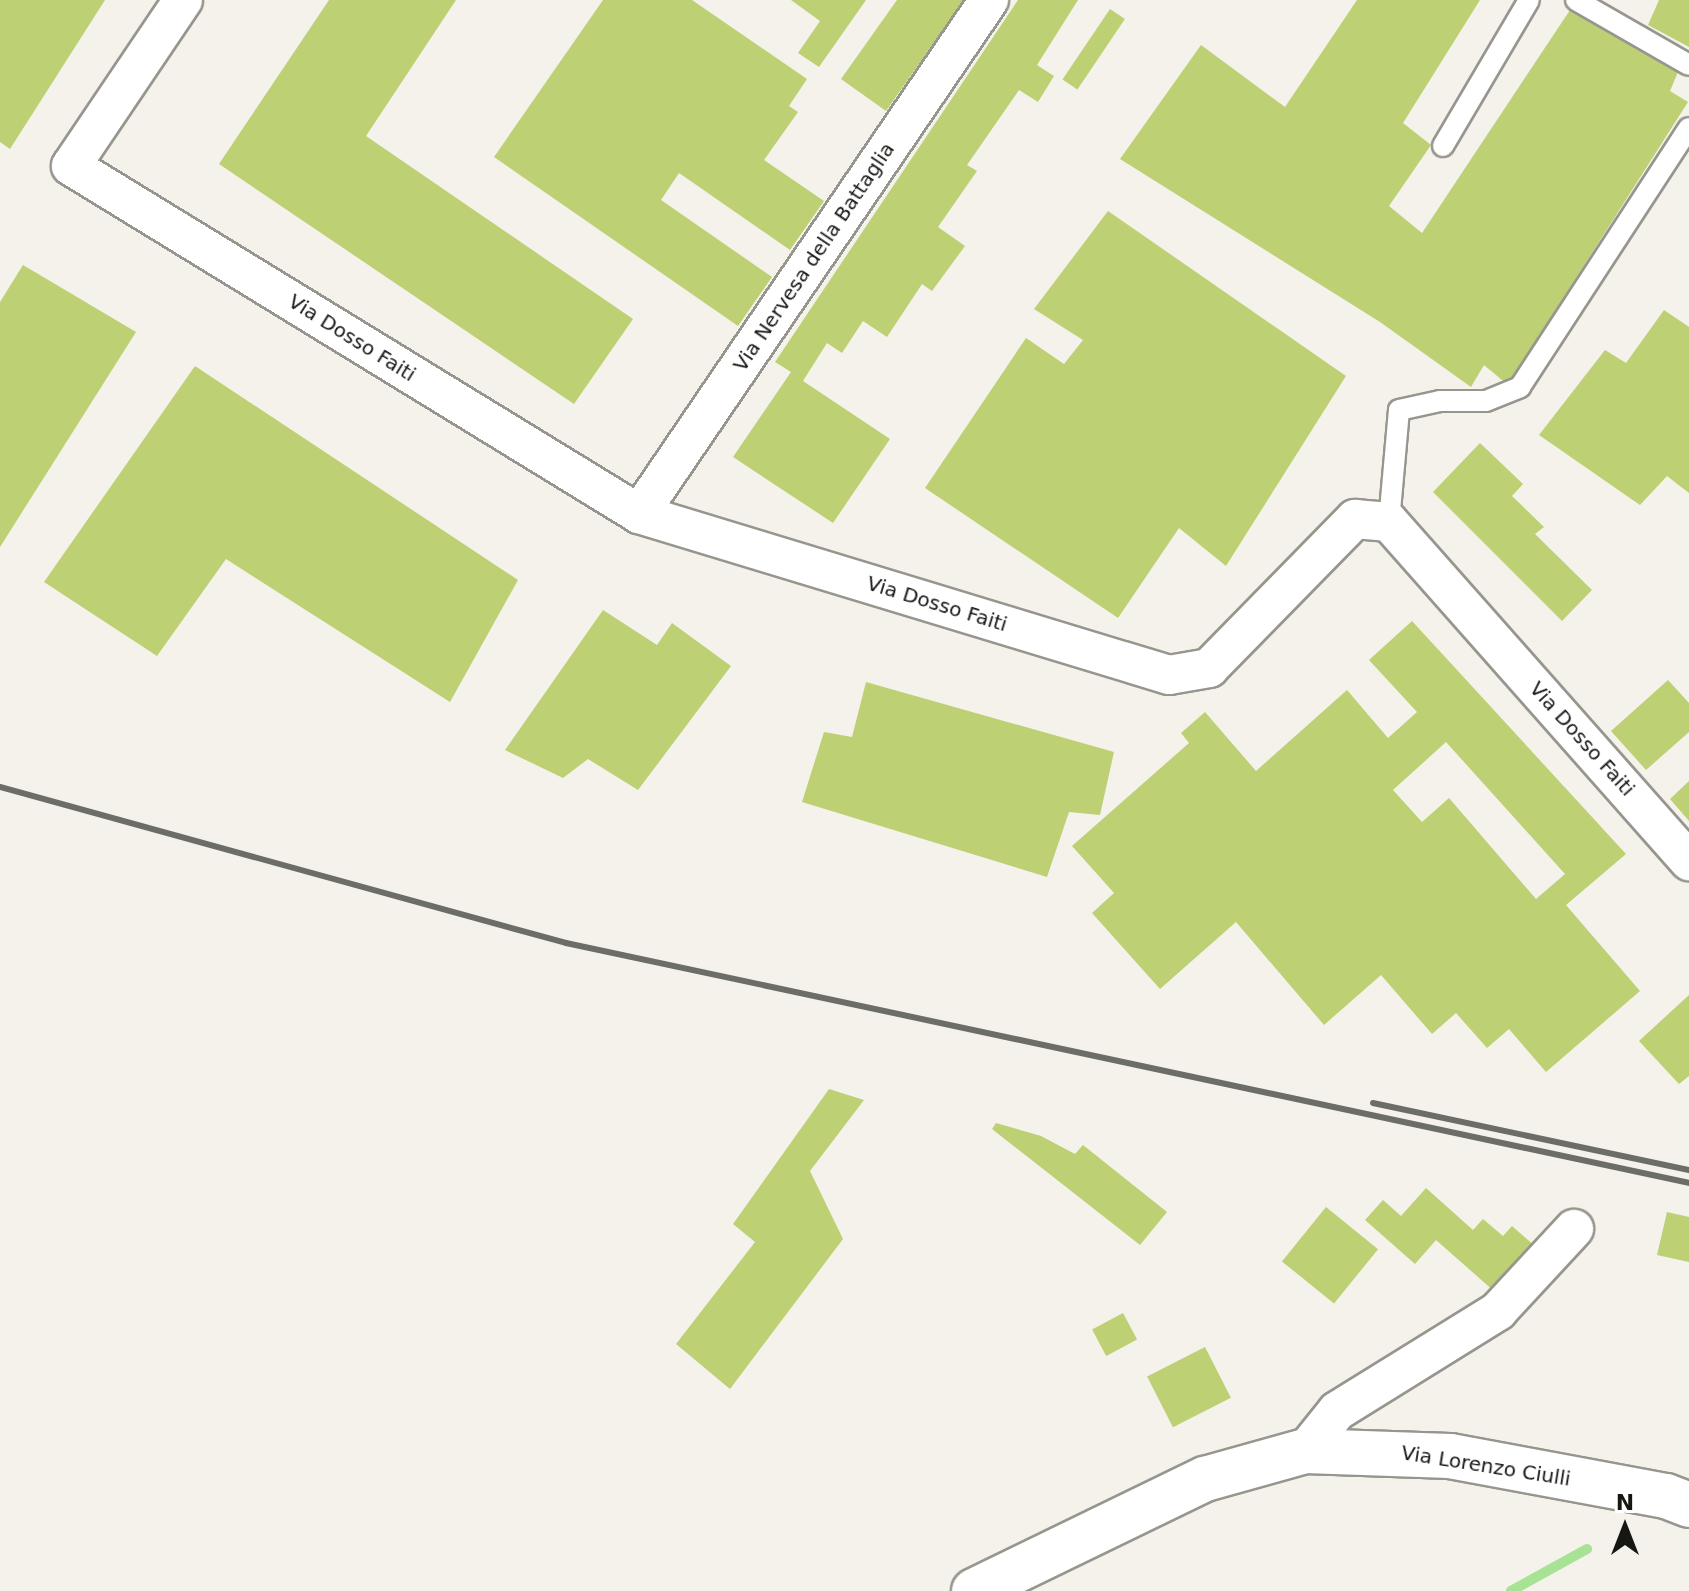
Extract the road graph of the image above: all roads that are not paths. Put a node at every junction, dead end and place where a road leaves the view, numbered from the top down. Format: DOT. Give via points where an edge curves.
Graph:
graph roads {
  1 [pos="183,0"];
  2 [pos="989,0"];
  3 [pos="1529,0"];
  4 [pos="1576,0"];
  5 [pos="1689,65"];
  6 [pos="1689,128"];
  7 [pos="1443,146"];
  8 [pos="639,514"];
  9 [pos="1389,522"];
  10 [pos="1689,861"];
  11 [pos="1574,1229"];
  12 [pos="1305,1451"];
  13 [pos="1681,1498"];
  14 [pos="974,1591"];
  1 -- 8 [label="street, Via Dosso Faiti" via="71,166"];
  2 -- 8 [label="street, Via Nervesa della Battaglia"];
  3 -- 7 [label="lane"];
  4 -- 5 [label="lane"];
  6 -- 9 [label="lane" via="1520,387 1486,401 1440,401 1399,410"];
  8 -- 9 [label="street, Via Dosso Faiti" via="1169,675 1209,668 1355,519"];
  9 -- 10 [label="street, Via Dosso Faiti"];
  11 -- 12 [label="street" via="1498,1311 1337,1411"];
  12 -- 13 [label="street, Via Lorenzo Ciulli" via="1450,1456"];
  12 -- 14 [label="street, Via Lorenzo Ciulli" via="1205,1479"];
}
